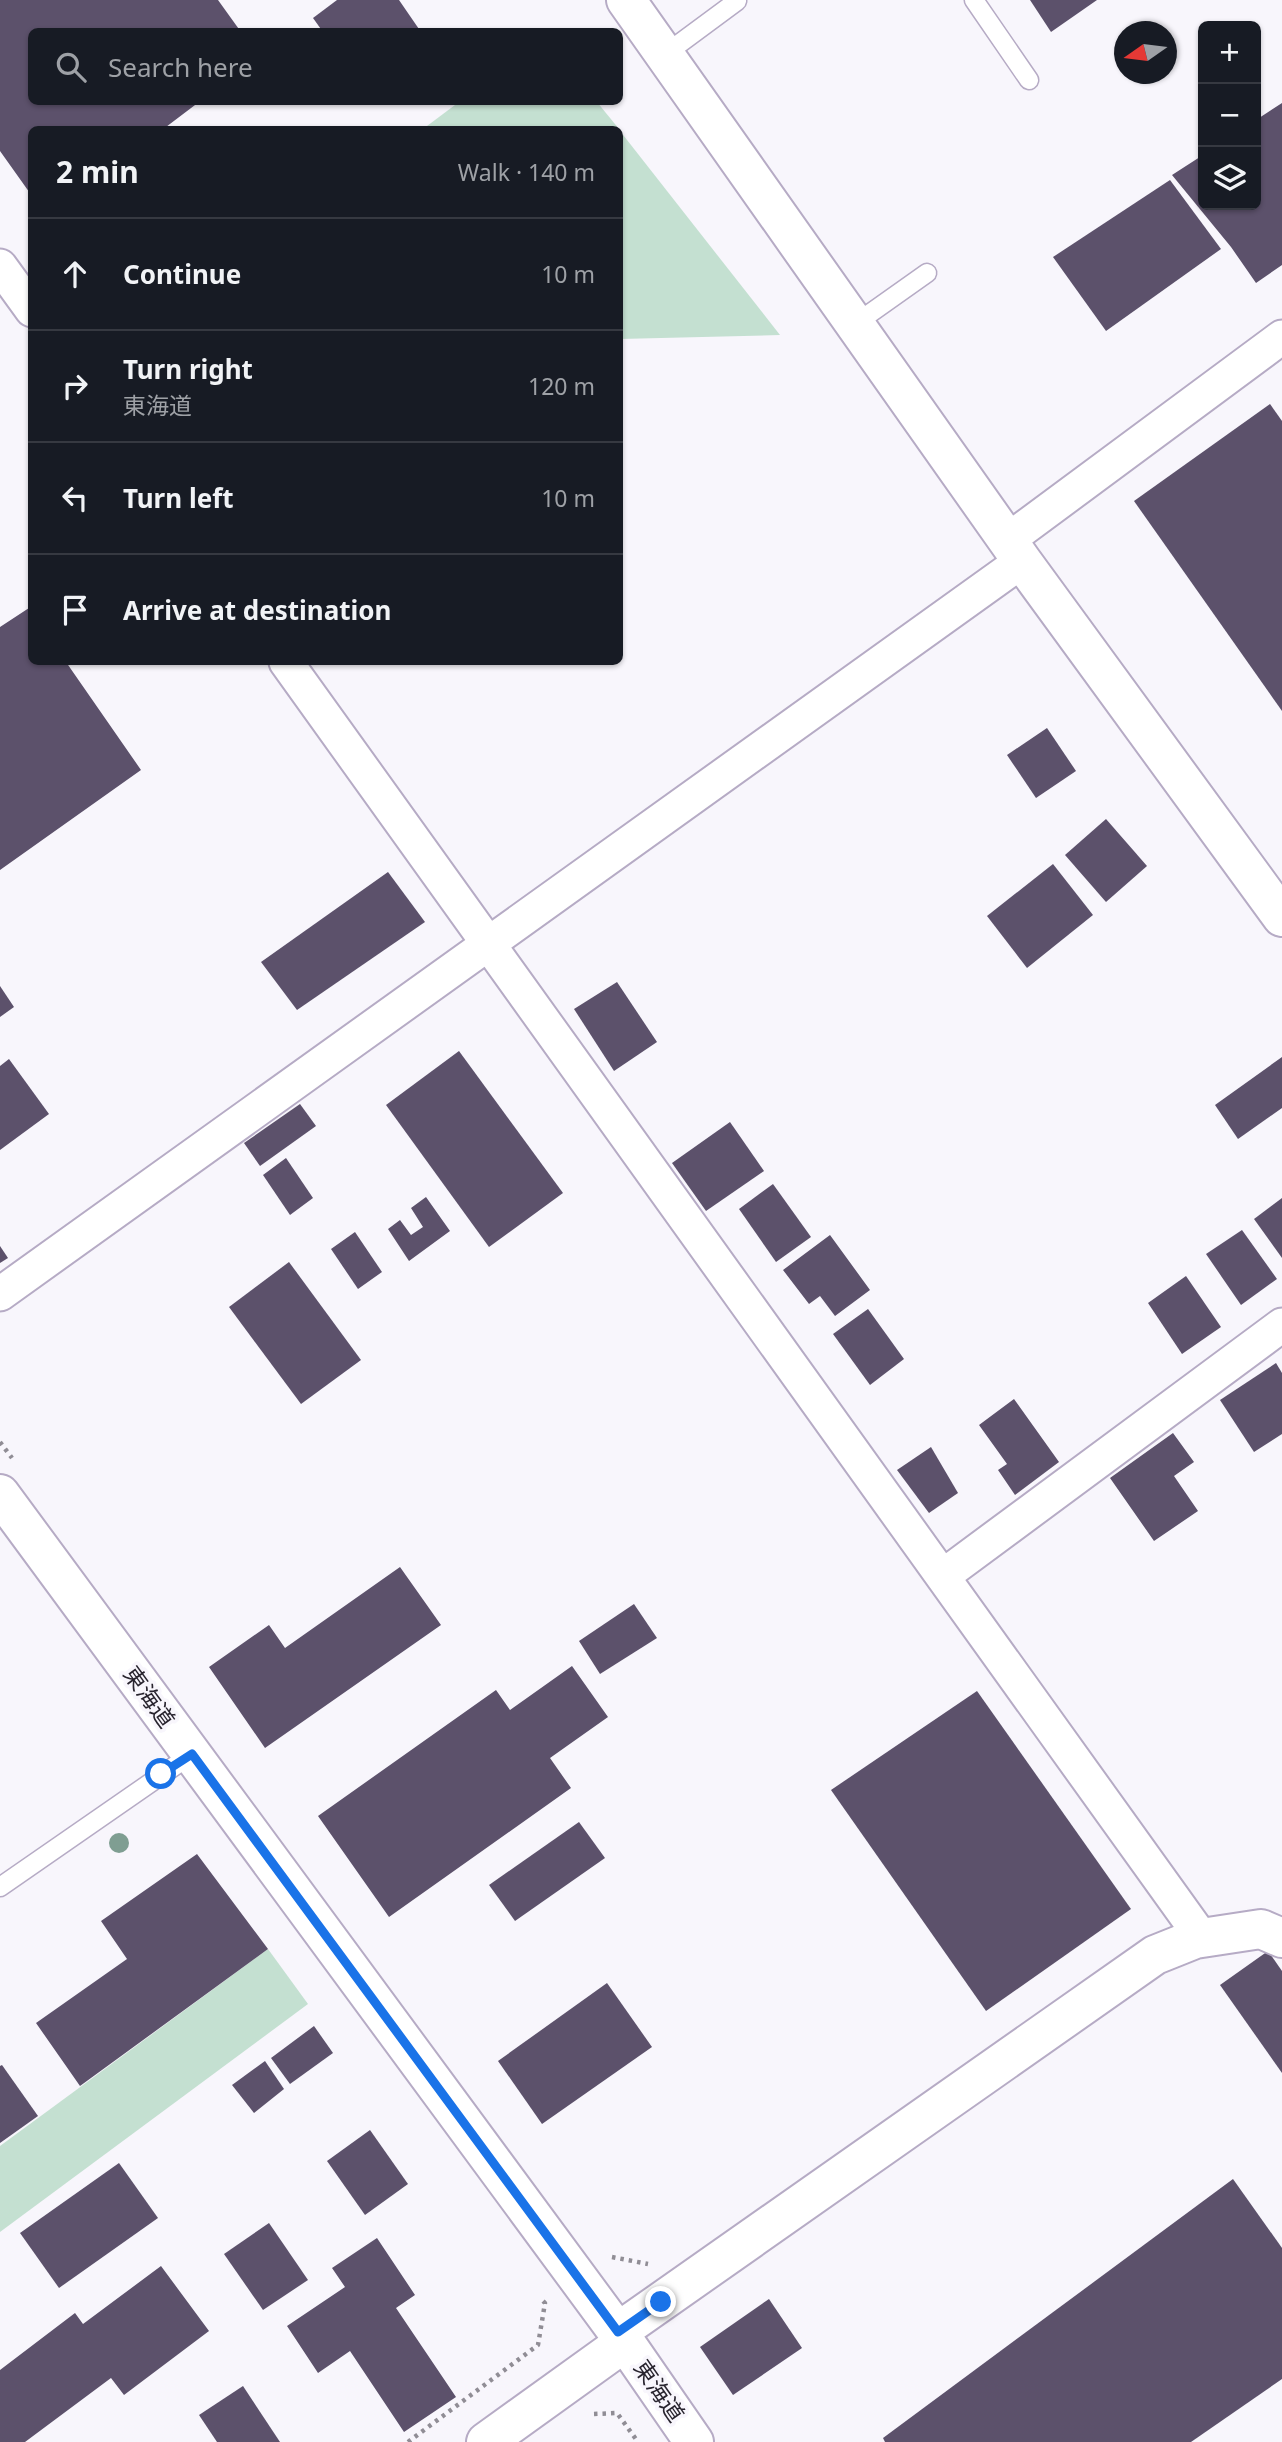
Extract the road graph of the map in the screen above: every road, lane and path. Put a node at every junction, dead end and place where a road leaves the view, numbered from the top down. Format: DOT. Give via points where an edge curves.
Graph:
graph roads {
  1 [pos="625,0"];
  2 [pos="974,0"];
  3 [pos="737,1"];
  4 [pos="664,55"];
  5 [pos="1029,80"];
  6 [pos="0,266"];
  7 [pos="927,273"];
  8 [pos="28,304"];
  9 [pos="855,324"];
  10 [pos="1282,337"];
  11 [pos="1015,550"];
  12 [pos="288,665"];
  13 [pos="1282,917"];
  14 [pos="490,943"];
  15 [pos="0,1294"];
  16 [pos="1282,1325"];
  17 [pos="0,1494"];
  18 [pos="943,1576"];
  19 [pos="192,1754"];
  20 [pos="0,1887"];
  21 [pos="1202,1938"];
  22 [pos="1282,1938"];
  23 [pos="622,2337"];
  24 [pos="538,2345"];
  25 [pos="617,2413"];
  26 [pos="408,2442"];
  27 [pos="485,2442"];
  28 [pos="638,2442"];
  29 [pos="694,2442"];
  1 -- 4 [label="street"];
  2 -- 5 [label="lane"];
  3 -- 4 [label="lane"];
  4 -- 9 [label="street"];
  6 -- 8 [label="street"];
  7 -- 9 [label="lane"];
  9 -- 11 [label="street"];
  10 -- 11 [label="street"];
  11 -- 13 [label="street"];
  11 -- 14 [label="street"];
  12 -- 14 [label="street"];
  14 -- 15 [label="street"];
  14 -- 18 [label="street"];
  16 -- 18 [label="street"];
  17 -- 19 [label="street, 東海道"];
  18 -- 21 [label="street"];
  19 -- 20 [label="lane"];
  19 -- 23 [label="street, 東海道"];
  21 -- 22 [label="street" via="1261,1929"];
  21 -- 23 [label="street" via="1154,1955"];
  23 -- 27 [label="street"];
  23 -- 29 [label="street, 東海道"];
  24 -- 26 [label="path"];
  25 -- 28 [label="path"];
}
